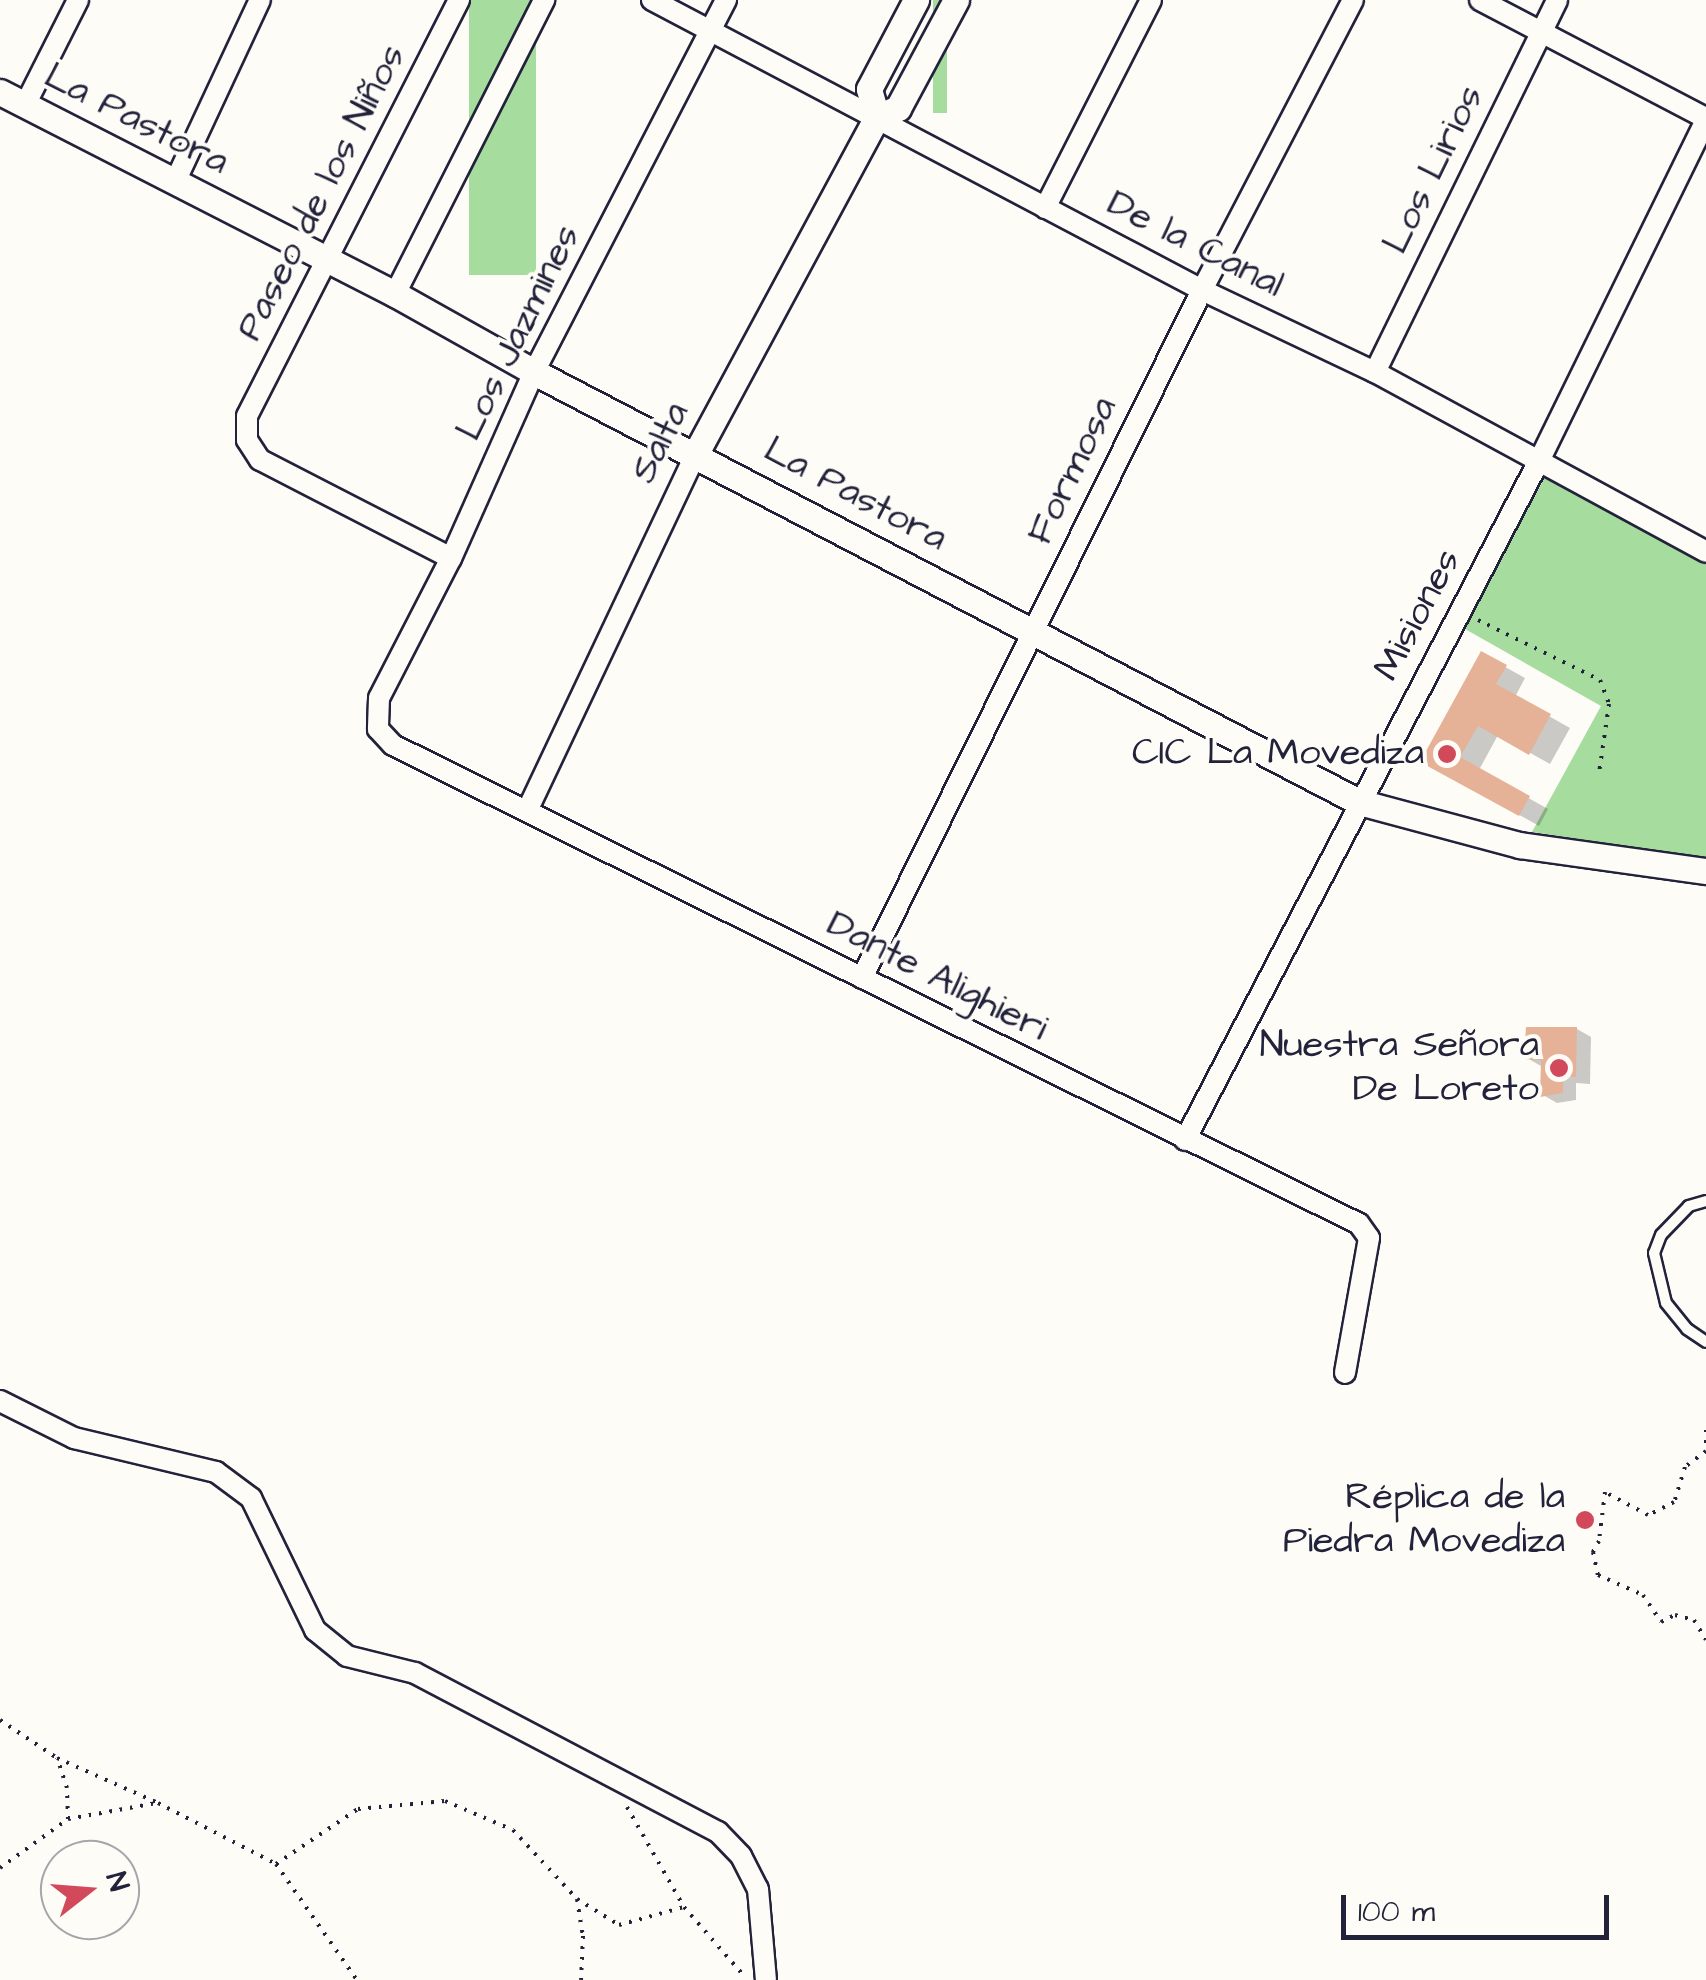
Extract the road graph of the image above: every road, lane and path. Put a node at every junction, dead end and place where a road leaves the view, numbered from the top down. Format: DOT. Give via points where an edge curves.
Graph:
graph roads {
  1 [pos="78,0"];
  2 [pos="260,0"];
  3 [pos="459,0"];
  4 [pos="544,0"];
  5 [pos="652,0"];
  6 [pos="726,0"];
  7 [pos="916,0"];
  8 [pos="956,0"];
  9 [pos="1150,0"];
  10 [pos="1353,0"];
  11 [pos="1480,0"];
  12 [pos="1557,0"];
  13 [pos="711,29"];
  14 [pos="1540,32"];
  15 [pos="0,92"];
  16 [pos="25,105"];
  17 [pos="877,116"];
  18 [pos="1706,119"];
  19 [pos="176,182"];
  20 [pos="1045,208"];
  21 [pos="328,260"];
  22 [pos="1202,290"];
  23 [pos="395,294"];
  24 [pos="534,372"];
  25 [pos="1375,372"];
  26 [pos="696,453"];
  27 [pos="1540,459"];
  28 [pos="1706,552"];
  29 [pos="451,558"];
  30 [pos="1460,612"];
  31 [pos="1032,632"];
  32 [pos="379,698"];
  33 [pos="1599,773"];
  34 [pos="1359,802"];
  35 [pos="527,811"];
  36 [pos="1706,871"];
  37 [pos="862,978"];
  38 [pos="1185,1140"];
  39 [pos="1706,1200"];
  40 [pos="1706,1342"];
  41 [pos="1345,1374"];
  42 [pos="0,1401"];
  43 [pos="1706,1430"];
  44 [pos="1706,1450"];
  45 [pos="1706,1640"];
  46 [pos="1,1722"];
  47 [pos="57,1758"];
  48 [pos="609,1775"];
  49 [pos="158,1802"];
  50 [pos="68,1820"];
  51 [pos="276,1864"];
  52 [pos="0,1868"];
  53 [pos="577,1898"];
  54 [pos="684,1907"];
  55 [pos="358,1980"];
  56 [pos="581,1980"];
  57 [pos="748,1980"];
  58 [pos="766,1980"];
  1 -- 16 [label="street"];
  2 -- 19 [label="street"];
  3 -- 21 [label="street, Paseo de los Niños"];
  4 -- 23 [label="street"];
  5 -- 13 [label="street, De la Canal"];
  6 -- 13 [label="street, Los Jazmines"];
  7 -- 17 [label="street, Salta" via="869,89"];
  8 -- 17 [label="street, Salta" via="898,108"];
  9 -- 20 [label="street"];
  10 -- 22 [label="street, Formosa"];
  11 -- 14 [label="street"];
  12 -- 14 [label="street, Los Lirios"];
  13 -- 17 [label="street, De la Canal"];
  13 -- 24 [label="street, Los Jazmines"];
  14 -- 18 [label="street"];
  14 -- 25 [label="street, Los Lirios"];
  15 -- 16 [label="street, La Pastora"];
  16 -- 19 [label="street, La Pastora"];
  17 -- 20 [label="street, De la Canal"];
  17 -- 26 [label="street, Salta"];
  18 -- 27 [label="street, Misiones"];
  19 -- 21 [label="street, La Pastora"];
  20 -- 22 [label="street, De la Canal"];
  21 -- 23 [label="street, La Pastora"];
  21 -- 29 [label="street, Paseo de los Niños" via="247,416 246,440 260,460"];
  22 -- 25 [label="street, De la Canal"];
  22 -- 31 [label="street, Formosa"];
  23 -- 24 [label="street, La Pastora"];
  24 -- 26 [label="street, La Pastora"];
  24 -- 29 [label="street, Los Jazmines"];
  25 -- 27 [label="street, De la Canal"];
  26 -- 31 [label="street, La Pastora"];
  26 -- 35 [label="street, Salta"];
  27 -- 28 [label="street, De la Canal"];
  27 -- 30 [label="street, Misiones"];
  29 -- 32 [label="street, Los Jazmines"];
  30 -- 33 [label="path" via="1600,680 1609,704"];
  30 -- 34 [label="street, Misiones"];
  31 -- 34 [label="street, La Pastora"];
  31 -- 37 [label="street, Formosa"];
  32 -- 35 [label="street, Dante Alighieri" via="378,728 393,745"];
  34 -- 36 [label="street, La Pastora" via="1520,846"];
  34 -- 38 [label="street, Misiones"];
  35 -- 37 [label="street, Dante Alighieri"];
  37 -- 38 [label="street, Dante Alighieri"];
  38 -- 41 [label="street, Dante Alighieri" via="1359,1224 1369,1238"];
  39 -- 40 [label="lane" via="1690,1206 1661,1235 1654,1253 1666,1303"];
  42 -- 48 [label="street" via="74,1438 216,1472 250,1498 315,1630 346,1656 415,1673"];
  43 -- 44 [label="path"];
  44 -- 45 [label="path" via="1686,1467 1674,1502 1648,1515 1605,1492 1594,1564 1598,1575 1643,1595 1661,1622 1675,1615 1694,1620"];
  46 -- 47 [label="path"];
  47 -- 49 [label="path"];
  47 -- 50 [label="path"];
  48 -- 54 [label="path"];
  48 -- 58 [label="street" via="718,1832 741,1856 758,1889"];
  49 -- 50 [label="path"];
  49 -- 51 [label="path"];
  50 -- 52 [label="path"];
  51 -- 53 [label="path" via="358,1809 445,1801 514,1830"];
  51 -- 55 [label="path"];
  53 -- 54 [label="path" via="619,1926"];
  53 -- 56 [label="path"];
  54 -- 57 [label="path"];
}
